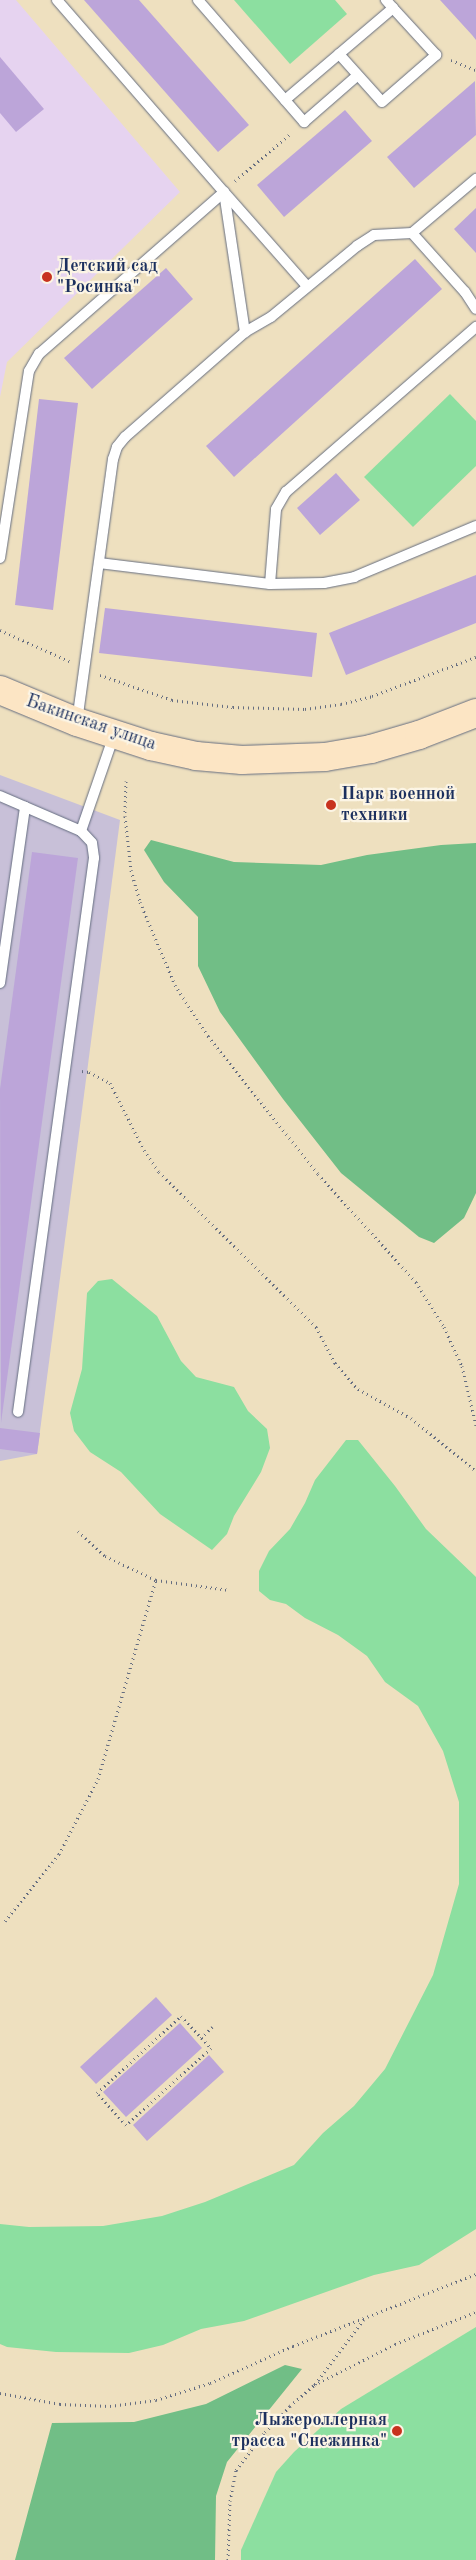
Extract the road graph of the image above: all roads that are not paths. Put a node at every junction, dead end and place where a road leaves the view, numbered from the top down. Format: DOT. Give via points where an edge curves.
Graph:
graph roads {
  1 [pos="57,0"];
  2 [pos="198,0"];
  3 [pos="390,4"];
  4 [pos="339,54"];
  5 [pos="357,76"];
  6 [pos="285,100"];
  7 [pos="476,179"];
  8 [pos="224,192"];
  9 [pos="412,233"];
  10 [pos="307,286"];
  11 [pos="476,309"];
  12 [pos="476,327"];
  13 [pos="245,332"];
  14 [pos="476,526"];
  15 [pos="0,558"];
  16 [pos="99,563"];
  17 [pos="270,584"];
  18 [pos="0,690"];
  19 [pos="476,713"];
  20 [pos="77,722"];
  21 [pos="114,735"];
  22 [pos="0,796"];
  23 [pos="25,808"];
  24 [pos="81,830"];
  25 [pos="0,983"];
  26 [pos="18,1412"];
  1 -- 8 [label="lane"];
  2 -- 6 [label="lane"];
  3 -- 4 [label="lane"];
  3 -- 5 [label="lane" via="436,54 382,102"];
  4 -- 5 [label="lane"];
  4 -- 6 [label="lane"];
  5 -- 6 [label="lane" via="304,122"];
  7 -- 9 [label="lane"];
  8 -- 10 [label="lane"];
  8 -- 13 [label="lane"];
  8 -- 15 [label="lane" via="39,354 29,371"];
  9 -- 10 [label="lane" via="374,235"];
  9 -- 11 [label="lane" via="465,292"];
  10 -- 13 [label="lane" via="271,317"];
  12 -- 17 [label="lane" via="286,492 276,509"];
  13 -- 16 [label="lane" via="117,447"];
  14 -- 17 [label="lane" via="354,577 324,584"];
  16 -- 17 [label="lane"];
  16 -- 20 [label="lane"];
  18 -- 20 [label="street, Бакинская улица"];
  19 -- 21 [label="street, Бакинская улица" via="371,749 290,760 196,756"];
  20 -- 21 [label="street, Бакинская улица"];
  21 -- 24 [label="lane"];
  22 -- 23 [label="lane"];
  23 -- 24 [label="lane"];
  23 -- 25 [label="lane"];
  24 -- 26 [label="lane" via="92,844 94,858"];
}
